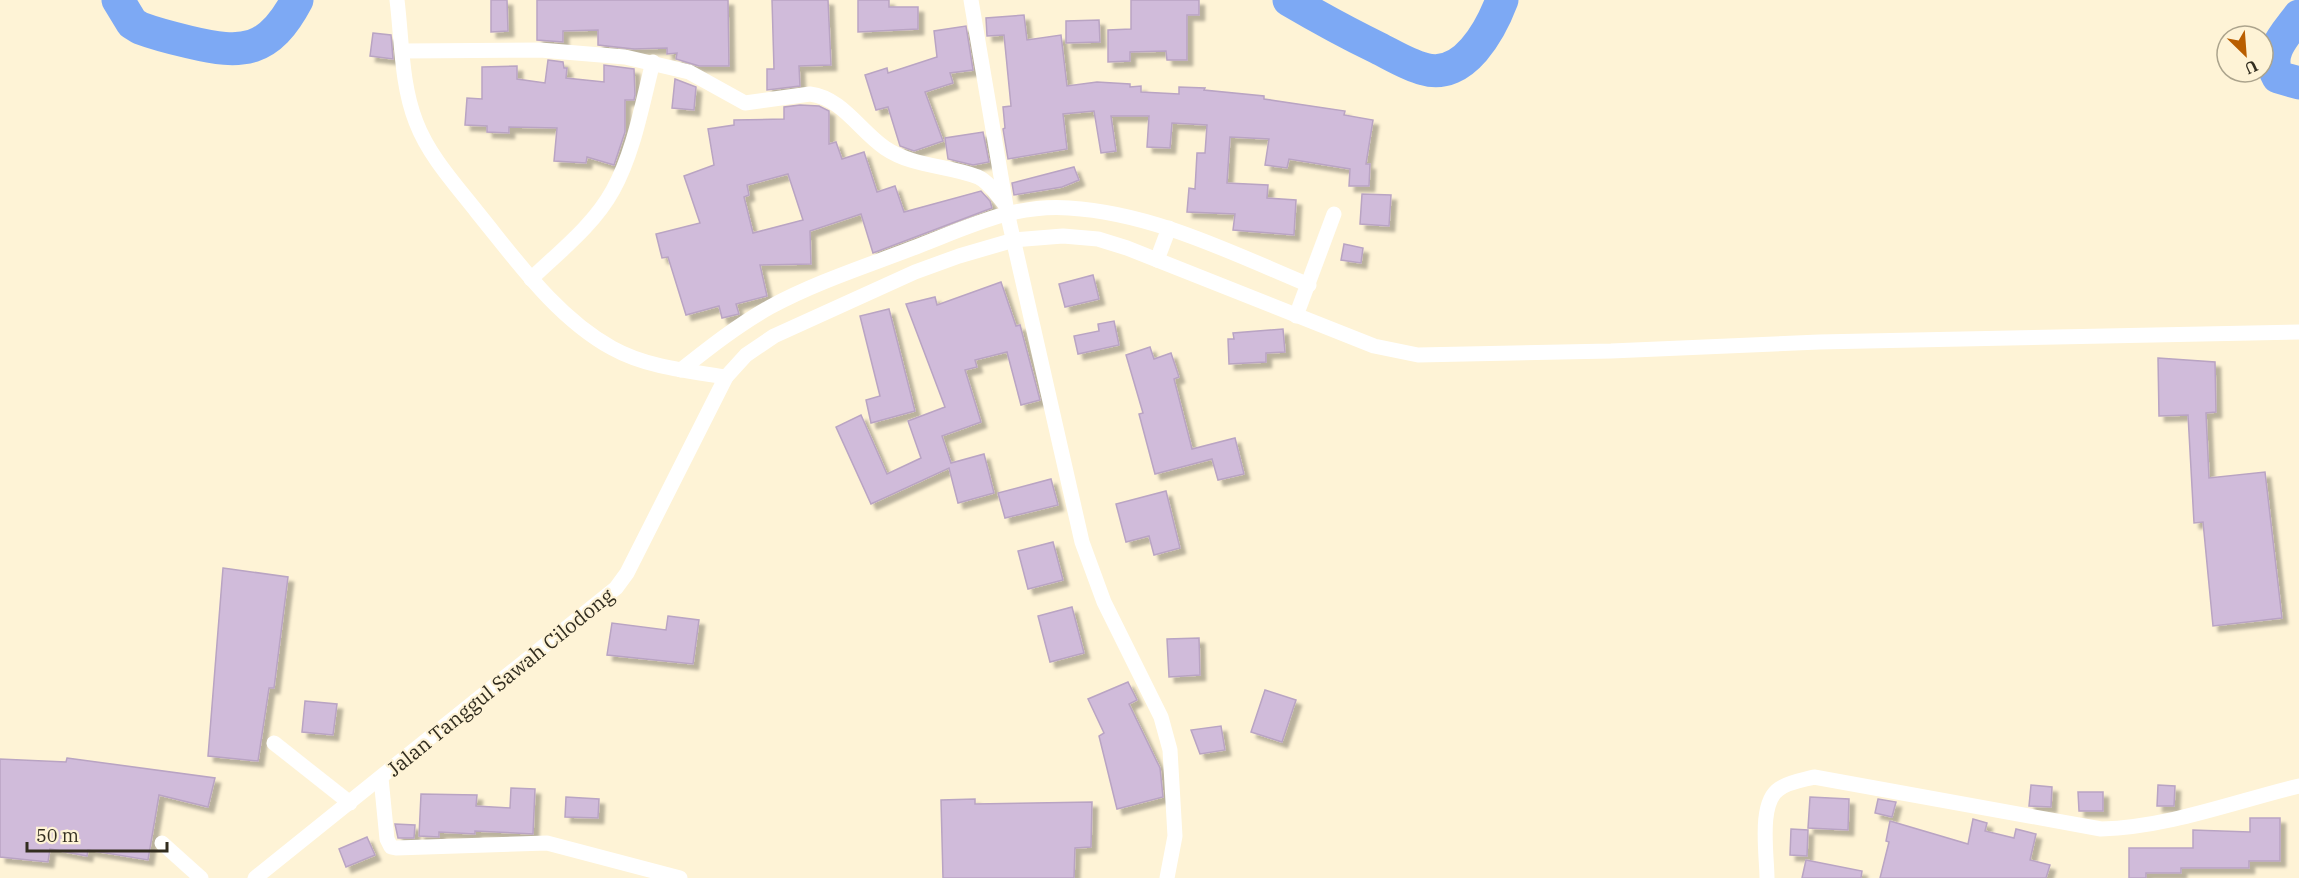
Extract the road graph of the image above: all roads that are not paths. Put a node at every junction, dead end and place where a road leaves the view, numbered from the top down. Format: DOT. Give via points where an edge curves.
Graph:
graph roads {
  1 [pos="397,0"];
  2 [pos="971,0"];
  3 [pos="403,51"];
  4 [pos="653,62"];
  5 [pos="1006,209"];
  6 [pos="1334,214"];
  7 [pos="1169,228"];
  8 [pos="1014,240"];
  9 [pos="911,249"];
  10 [pos="1157,260"];
  11 [pos="915,272"];
  12 [pos="531,279"];
  13 [pos="1309,285"];
  14 [pos="1296,316"];
  15 [pos="2299,332"];
  16 [pos="681,370"];
  17 [pos="726,378"];
  18 [pos="274,743"];
  19 [pos="381,778"];
  20 [pos="2299,786"];
  21 [pos="350,802"];
  22 [pos="162,843"];
  23 [pos="196,877"];
  24 [pos="255,878"];
  25 [pos="680,878"];
  26 [pos="1167,878"];
  27 [pos="1767,878"];
  1 -- 3 [label="street"];
  2 -- 5 [label="street"];
  3 -- 4 [label="street" via="540,50"];
  3 -- 12 [label="street" via="415,121 427,145"];
  4 -- 5 [label="street" via="703,78 745,103 819,95 843,109 885,148 911,160 979,178"];
  4 -- 12 [label="street" via="613,190 581,231"];
  5 -- 7 [label="street" via="1070,208 1110,213"];
  5 -- 8 [label="street"];
  5 -- 9 [label="street"];
  6 -- 13 [label="street"];
  7 -- 10 [label="street"];
  7 -- 13 [label="street"];
  8 -- 10 [label="street, Jalan Tanggul Sawah Cilodong" via="1063,236 1098,239"];
  8 -- 11 [label="street, Jalan Tanggul Sawah Cilodong"];
  8 -- 26 [label="street" via="1082,542 1104,602 1154,700 1168,739 1175,836"];
  9 -- 11 [label="street"];
  9 -- 16 [label="street" via="771,307 729,332"];
  10 -- 14 [label="street, Jalan Tanggul Sawah Cilodong"];
  11 -- 17 [label="street, Jalan Tanggul Sawah Cilodong" via="774,336 746,355"];
  12 -- 16 [label="street" via="575,322 612,348"];
  13 -- 14 [label="street"];
  14 -- 15 [label="street, Jalan Tanggul Sawah Cilodong" via="1374,346 1418,355 1454,356 1819,342"];
  16 -- 17 [label="street"];
  17 -- 19 [label="street, Jalan Tanggul Sawah Cilodong" via="616,588"];
  18 -- 21 [label="street"];
  19 -- 21 [label="street, Jalan Tanggul Sawah Cilodong"];
  19 -- 25 [label="street" via="391,847 547,843"];
  20 -- 27 [label="street" via="2165,823 2101,829 1814,777 1779,789 1769,799"];
  21 -- 24 [label="street, Jalan Tanggul Sawah Cilodong"];
  22 -- 23 [label="street"];
}
